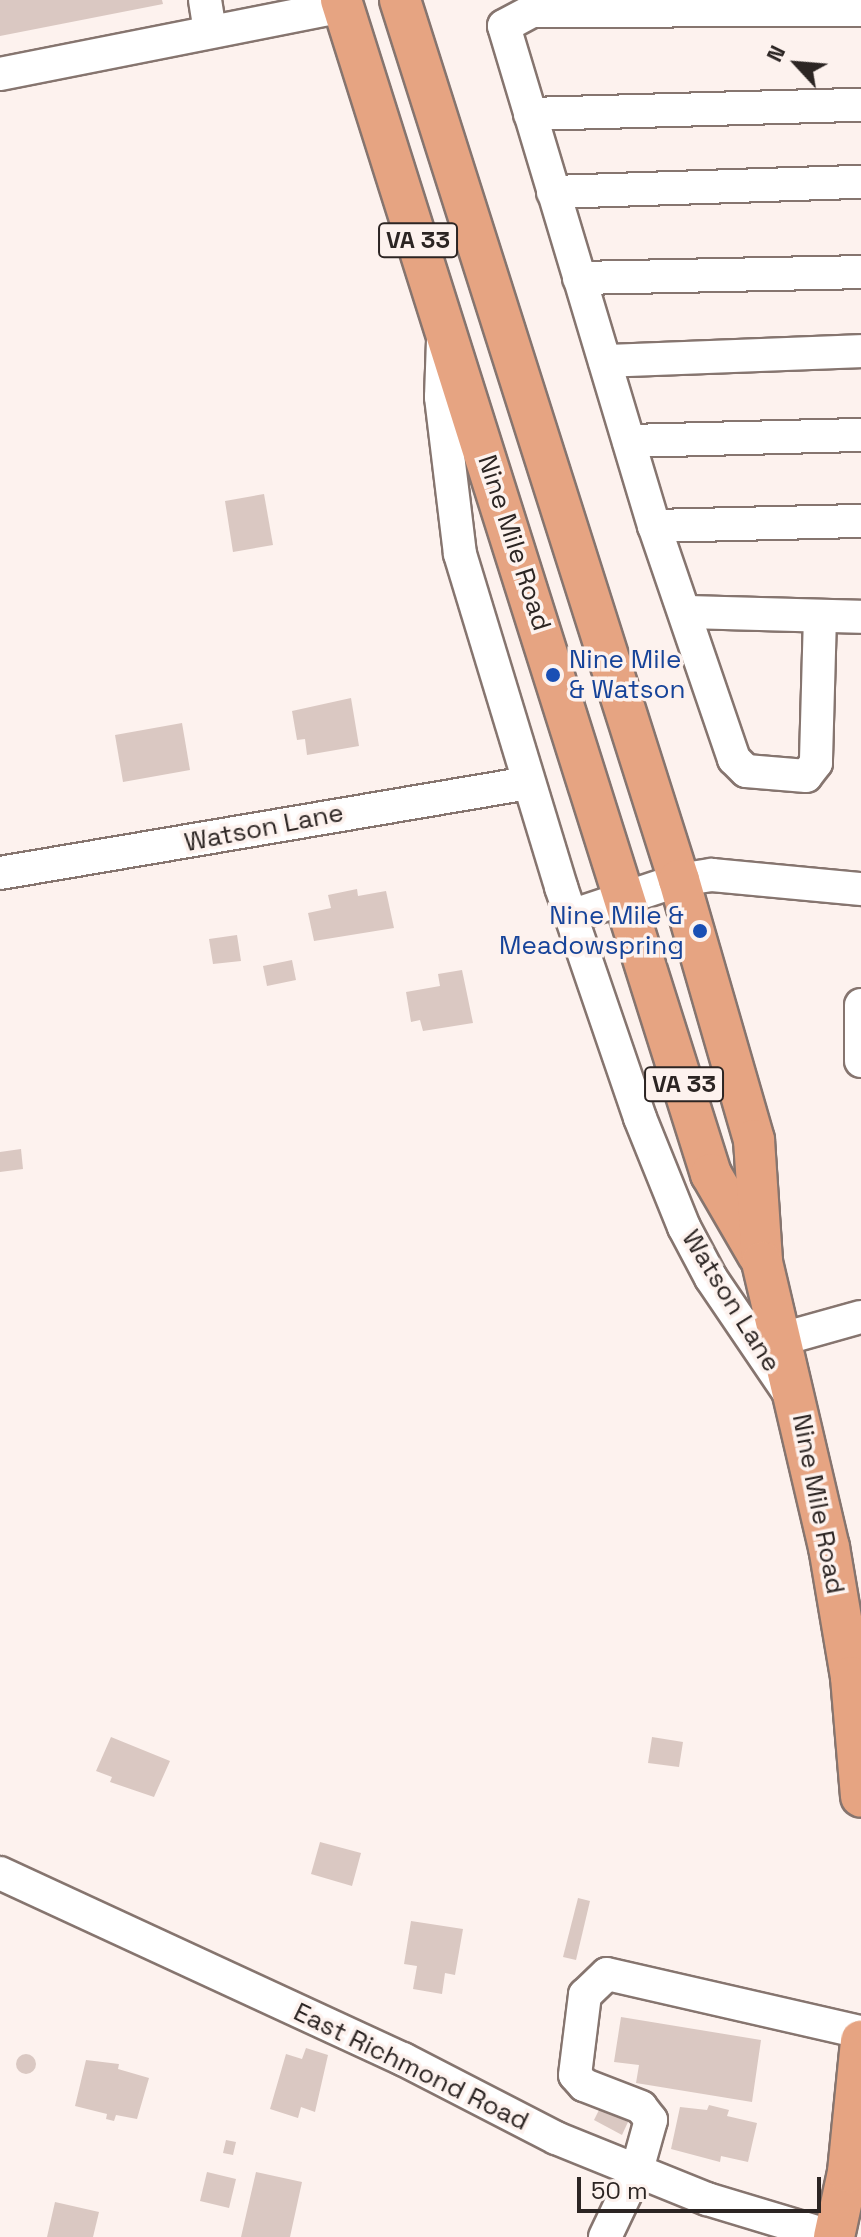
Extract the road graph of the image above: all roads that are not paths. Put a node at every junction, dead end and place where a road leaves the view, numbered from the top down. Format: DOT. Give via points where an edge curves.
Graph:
graph roads {
  1 [pos="205,0"];
  2 [pos="400,0"];
  3 [pos="342,3"];
  4 [pos="861,10"];
  5 [pos="210,32"];
  6 [pos="0,74"];
  7 [pos="861,105"];
  8 [pos="530,114"];
  9 [pos="861,182"];
  10 [pos="553,192"];
  11 [pos="861,272"];
  12 [pos="579,278"];
  13 [pos="444,321"];
  14 [pos="861,351"];
  15 [pos="605,361"];
  16 [pos="861,435"];
  17 [pos="629,441"];
  18 [pos="861,521"];
  19 [pos="654,526"];
  20 [pos="686,612"];
  21 [pos="820,616"];
  22 [pos="861,617"];
  23 [pos="528,783"];
  24 [pos="0,873"];
  25 [pos="679,880"];
  26 [pos="861,889"];
  27 [pos="625,897"];
  28 [pos="571,916"];
  29 [pos="861,1005"];
  30 [pos="861,1061"];
  31 [pos="762,1262"];
  32 [pos="861,1317"];
  33 [pos="782,1339"];
  34 [pos="800,1408"];
  35 [pos="851,1617"];
  36 [pos="861,1797"];
  37 [pos="0,1873"];
  38 [pos="861,2032"];
  39 [pos="861,2041"];
  40 [pos="637,2170"];
  41 [pos="605,2237"];
  42 [pos="833,2237"];
  1 -- 5 [label="street"];
  2 -- 25 [label="main road, Nine Mile Road / VA 33"];
  3 -- 5 [label="street"];
  3 -- 13 [label="main road, Nine Mile Road / VA 33"];
  4 -- 8 [label="street" via="532,11 504,26"];
  5 -- 6 [label="street"];
  7 -- 8 [label="street"];
  8 -- 10 [label="street"];
  9 -- 10 [label="street"];
  10 -- 12 [label="street"];
  11 -- 12 [label="street"];
  12 -- 15 [label="street"];
  13 -- 23 [label="street, Watson Lane" via="441,397 450,504 476,617"];
  13 -- 27 [label="main road, Nine Mile Road / VA 33"];
  14 -- 15 [label="street"];
  15 -- 17 [label="street"];
  16 -- 17 [label="street"];
  17 -- 19 [label="street"];
  18 -- 19 [label="street"];
  19 -- 20 [label="street"];
  20 -- 21 [label="street"];
  20 -- 21 [label="street" via="734,759 746,771 806,776 816,763"];
  21 -- 22 [label="street"];
  23 -- 24 [label="street, Watson Lane"];
  23 -- 28 [label="street, Watson Lane"];
  25 -- 26 [label="street" via="712,875"];
  25 -- 27 [label="street"];
  25 -- 31 [label="main road, Nine Mile Road / VA 33" via="754,1140"];
  27 -- 28 [label="street"];
  27 -- 31 [label="main road, Nine Mile Road / VA 33" via="711,1174"];
  28 -- 34 [label="street, Watson Lane" via="640,1118 684,1227 711,1278"];
  29 -- 30 [label="street"];
  31 -- 33 [label="main road, Nine Mile Road / VA 33"];
  32 -- 33 [label="street"];
  33 -- 34 [label="main road, Nine Mile Road / VA 33"];
  34 -- 35 [label="main road, Nine Mile Road / VA 33"];
  35 -- 36 [label="main road, Nine Mile Road / VA 33"];
  37 -- 40 [label="street, East Richmond Road" via="403,2059 500,2113"];
  38 -- 40 [label="street" via="607,1974 585,1995 575,2075 584,2085 641,2107 651,2120"];
  39 -- 42 [label="main road" via="848,2172"];
  40 -- 41 [label="street"];
  40 -- 42 [label="street, East Richmond Road" via="707,2199"];
}
